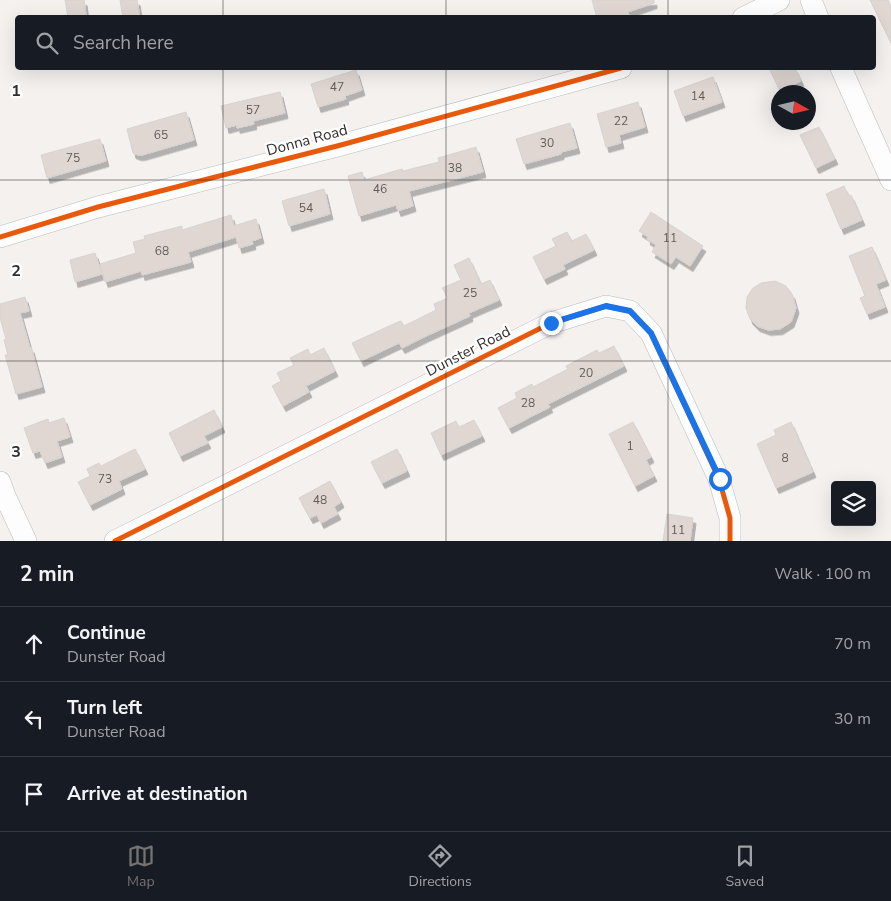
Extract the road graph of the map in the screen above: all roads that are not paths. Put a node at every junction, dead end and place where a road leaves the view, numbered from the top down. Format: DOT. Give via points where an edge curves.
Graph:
graph roads {
  1 [pos="779,0"];
  2 [pos="810,0"];
  3 [pos="749,15"];
  4 [pos="817,15"];
  5 [pos="614,70"];
  6 [pos="842,70"];
  7 [pos="891,180"];
  8 [pos="0,237"];
  9 [pos="0,482"];
  10 [pos="26,541"];
  11 [pos="115,541"];
  12 [pos="730,541"];
  1 -- 3 [label="street"];
  2 -- 4 [label="street"];
  5 -- 8 [label="street, Donna Road" via="98,207"];
  6 -- 7 [label="street"];
  9 -- 10 [label="street"];
  11 -- 12 [label="street, Dunster Road" via="551,323 606,306 630,311 651,333 720,479 730,518"];
}
